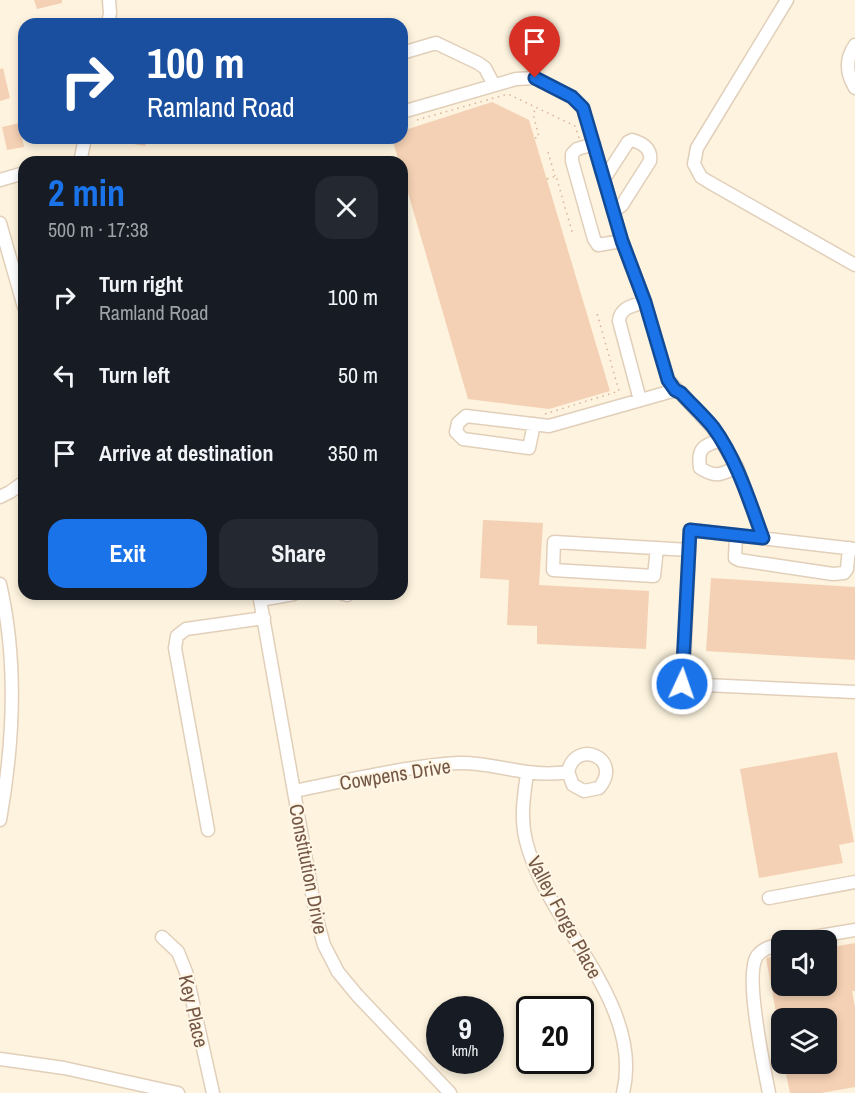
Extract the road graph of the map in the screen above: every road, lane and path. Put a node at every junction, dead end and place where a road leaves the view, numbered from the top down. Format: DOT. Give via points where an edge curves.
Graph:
graph roads {
  1 [pos="109,0"];
  2 [pos="787,0"];
  3 [pos="109,18"];
  4 [pos="855,45"];
  5 [pos="408,51"];
  6 [pos="494,86"];
  7 [pos="855,88"];
  8 [pos="536,108"];
  9 [pos="408,110"];
  10 [pos="413,122"];
  11 [pos="535,138"];
  12 [pos="588,146"];
  13 [pos="548,152"];
  14 [pos="18,175"];
  15 [pos="556,176"];
  16 [pos="547,179"];
  17 [pos="604,179"];
  18 [pos="0,180"];
  19 [pos="614,212"];
  20 [pos="0,223"];
  21 [pos="573,235"];
  22 [pos="622,241"];
  23 [pos="855,265"];
  24 [pos="18,286"];
  25 [pos="645,302"];
  26 [pos="596,310"];
  27 [pos="675,390"];
  28 [pos="640,400"];
  29 [pos="537,420"];
  30 [pos="720,440"];
  31 [pos="736,467"];
  32 [pos="18,486"];
  33 [pos="0,497"];
  34 [pos="736,535"];
  35 [pos="763,538"];
  36 [pos="657,548"];
  37 [pos="852,549"];
  38 [pos="689,550"];
  39 [pos="0,584"];
  40 [pos="261,600"];
  41 [pos="264,618"];
  42 [pos="855,692"];
  43 [pos="527,772"];
  44 [pos="568,772"];
  45 [pos="294,791"];
  46 [pos="0,820"];
  47 [pos="208,830"];
  48 [pos="855,882"];
  49 [pos="769,898"];
  50 [pos="855,930"];
  51 [pos="837,933"];
  52 [pos="162,936"];
  53 [pos="771,947"];
  54 [pos="0,1059"];
  55 [pos="178,1093"];
  56 [pos="213,1093"];
  57 [pos="450,1093"];
  58 [pos="623,1093"];
  59 [pos="769,1093"];
  1 -- 3 [label="street"];
  2 -- 23 [label="street" via="697,148 694,164 701,177 710,183"];
  4 -- 7 [label="street" via="850,52 848,71"];
  5 -- 6 [label="street" via="436,43 485,68"];
  6 -- 9 [label="street"];
  6 -- 12 [label="street" via="535,78 572,97 583,108"];
  8 -- 10 [label="path" via="508,94"];
  8 -- 11 [label="path" via="533,114 539,136"];
  8 -- 12 [label="path" via="575,126"];
  12 -- 17 [label="street"];
  12 -- 22 [label="street" via="572,154 572,161 594,239 598,245"];
  13 -- 15 [label="path"];
  14 -- 18 [label="street"];
  15 -- 16 [label="path"];
  15 -- 21 [label="path"];
  17 -- 19 [label="street"];
  17 -- 19 [label="street" via="628,142 632,140 649,149 650,161"];
  19 -- 22 [label="street"];
  20 -- 24 [label="street"];
  22 -- 25 [label="street"];
  25 -- 27 [label="street" via="668,380"];
  25 -- 28 [label="street" via="625,309 618,321"];
  26 -- 29 [label="path" via="619,391"];
  27 -- 28 [label="street"];
  27 -- 30 [label="street" via="707,421"];
  28 -- 29 [label="street" via="549,426"];
  29 -- 29 [label="street" via="466,416 458,423 456,432 462,439 529,448"];
  30 -- 31 [label="street"];
  30 -- 31 [label="street" via="705,446 698,456 700,468 721,475"];
  31 -- 35 [label="street"];
  32 -- 33 [label="street"];
  34 -- 35 [label="street"];
  34 -- 37 [label="street" via="735,558 739,560 833,574 844,573"];
  34 -- 38 [label="street" via="690,530"];
  35 -- 37 [label="street"];
  36 -- 36 [label="street" via="554,542 553,570 654,576"];
  36 -- 38 [label="street"];
  38 -- 42 [label="street" via="682,684"];
  39 -- 46 [label="street" via="7,614 13,694 11,743"];
  40 -- 41 [label="street, Constitution Drive"];
  41 -- 45 [label="street, Constitution Drive"];
  41 -- 47 [label="street" via="186,629 177,636 175,648"];
  43 -- 44 [label="street, Cowpens Drive"];
  43 -- 45 [label="street, Cowpens Drive" via="460,763"];
  43 -- 58 [label="street, Valley Forge Place" via="522,809 525,840 549,895 610,1000 625,1056"];
  45 -- 57 [label="street, Constitution Drive" via="324,945 338,972 357,995"];
  48 -- 49 [label="street"];
  50 -- 51 [label="street"];
  52 -- 56 [label="street, Key Place" via="178,952 186,972"];
  53 -- 59 [label="street" via="756,958 753,973 754,1007"];
  54 -- 55 [label="street" via="64,1068"];
}
